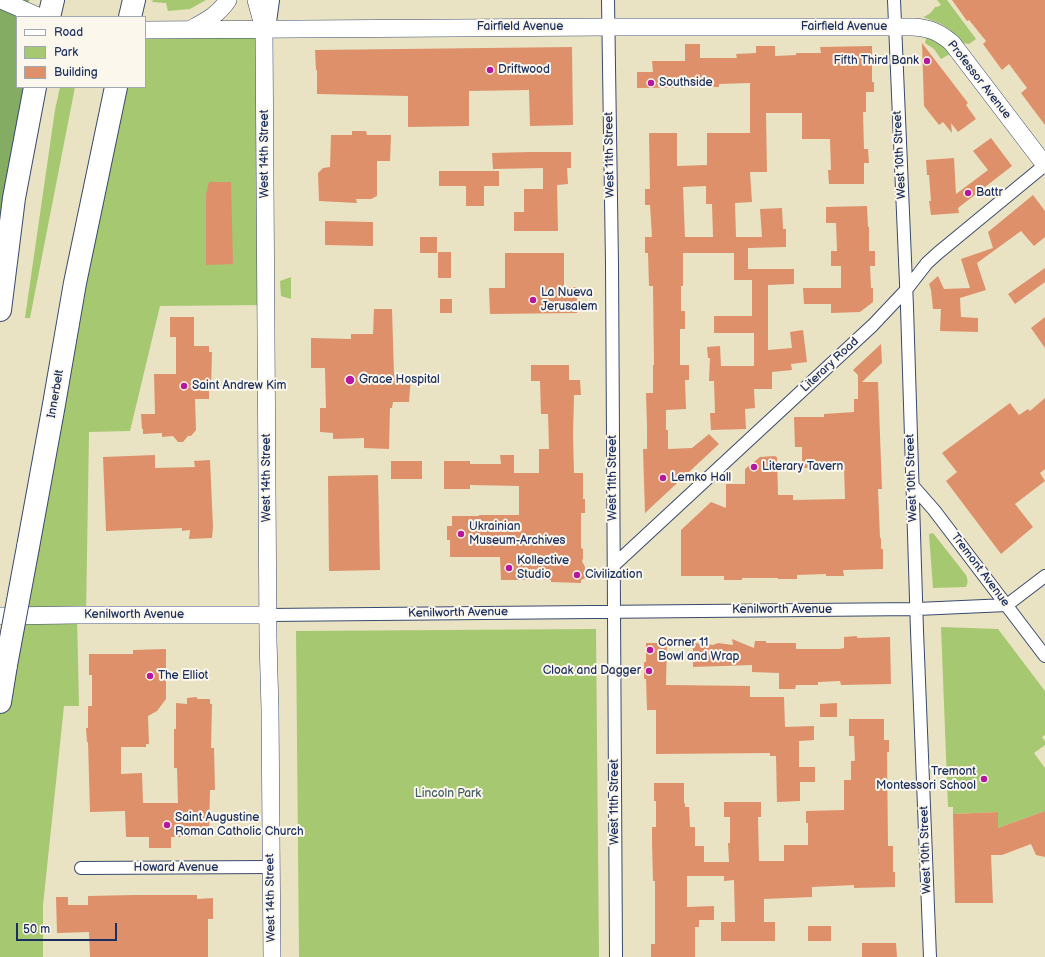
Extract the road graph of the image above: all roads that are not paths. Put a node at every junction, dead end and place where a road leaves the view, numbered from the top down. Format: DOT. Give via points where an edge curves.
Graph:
graph roads {
  1 [pos="1,0"];
  2 [pos="53,0"];
  3 [pos="228,0"];
  4 [pos="256,0"];
  5 [pos="268,0"];
  6 [pos="608,0"];
  7 [pos="894,0"];
  8 [pos="38,16"];
  9 [pos="49,16"];
  10 [pos="609,27"];
  11 [pos="895,27"];
  12 [pos="264,29"];
  13 [pos="146,30"];
  14 [pos="188,30"];
  15 [pos="35,88"];
  16 [pos="116,88"];
  17 [pos="1045,165"];
  18 [pos="906,290"];
  19 [pos="0,310"];
  20 [pos="912,485"];
  21 [pos="614,565"];
  22 [pos="1045,576"];
  23 [pos="1007,605"];
  24 [pos="916,609"];
  25 [pos="613,611"];
  26 [pos="268,615"];
  27 [pos="0,616"];
  28 [pos="1045,656"];
  29 [pos="0,702"];
  30 [pos="270,867"];
  31 [pos="81,868"];
  32 [pos="272,957"];
  33 [pos="616,957"];
  34 [pos="930,957"];
  1 -- 8 [label="street"];
  2 -- 9 [label="highway"];
  3 -- 14 [label="street" via="211,18"];
  4 -- 12 [label="street, West 14th Street"];
  5 -- 12 [label="highway"];
  6 -- 10 [label="street, West 11th Street"];
  7 -- 11 [label="street, West 10th Street"];
  10 -- 11 [label="street, Fairfield Avenue"];
  10 -- 12 [label="street, Fairfield Avenue"];
  10 -- 21 [label="street, West 11th Street"];
  11 -- 17 [label="street, Professor Avenue" via="932,30 952,43"];
  11 -- 18 [label="street, West 10th Street"];
  12 -- 14 [label="street, Fairfield Avenue"];
  12 -- 26 [label="street, West 14th Street"];
  13 -- 14 [label="street, Fairfield Avenue"];
  15 -- 19 [label="highway" via="14,198"];
  16 -- 29 [label="highway, Innerbelt, bridge" via="75,283"];
  17 -- 18 [label="street, Literary Road" via="926,263"];
  18 -- 20 [label="street, West 10th Street"];
  18 -- 21 [label="street, Literary Road" via="873,324"];
  20 -- 23 [label="street, Tremont Avenue"];
  20 -- 24 [label="street, West 10th Street"];
  21 -- 25 [label="street, West 11th Street"];
  22 -- 23 [label="street"];
  23 -- 24 [label="street, Kenilworth Avenue"];
  23 -- 28 [label="street, Tremont Avenue"];
  24 -- 25 [label="street, Kenilworth Avenue"];
  24 -- 34 [label="street, West 10th Street"];
  25 -- 26 [label="street, Kenilworth Avenue"];
  25 -- 33 [label="street, West 11th Street"];
  26 -- 27 [label="street, Kenilworth Avenue"];
  26 -- 30 [label="street, West 14th Street"];
  30 -- 31 [label="street, Howard Avenue"];
  30 -- 32 [label="street, West 14th Street"];
}
